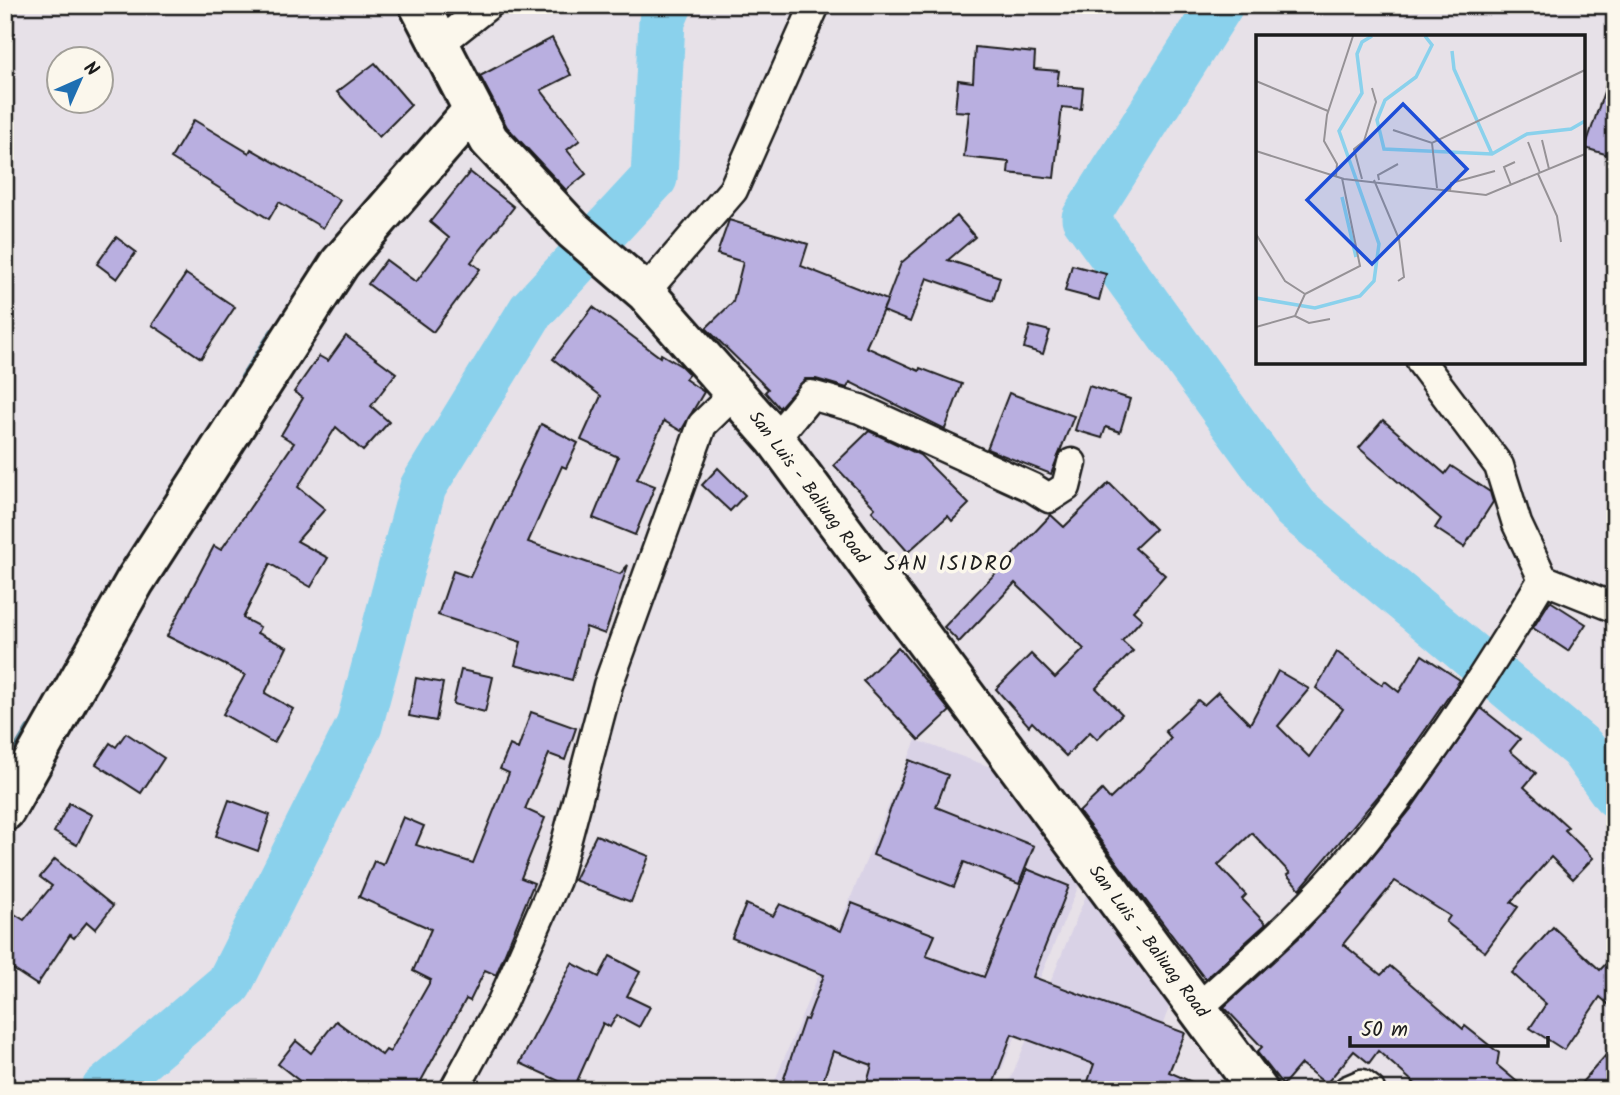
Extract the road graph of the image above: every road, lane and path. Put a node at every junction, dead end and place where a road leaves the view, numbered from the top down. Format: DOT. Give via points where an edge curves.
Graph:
graph roads {
  1 [pos="419,5"];
  2 [pos="488,5"];
  3 [pos="815,5"];
  4 [pos="439,44"];
  5 [pos="473,110"];
  6 [pos="639,286"];
  7 [pos="1422,364"];
  8 [pos="736,392"];
  9 [pos="775,439"];
  10 [pos="1072,463"];
  11 [pos="1543,579"];
  12 [pos="1615,608"];
  13 [pos="5,811"];
  14 [pos="1199,1007"];
  15 [pos="454,1090"];
  16 [pos="1258,1090"];
  17 [pos="1348,1090"];
  18 [pos="1370,1090"];
  1 -- 4 [label="main road, San Luis - Baliuag Road"];
  2 -- 4 [label="street"];
  3 -- 6 [label="street" via="733,190"];
  4 -- 5 [label="main road, San Luis - Baliuag Road"];
  5 -- 6 [label="main road, San Luis - Baliuag Road" via="489,140 573,230"];
  5 -- 13 [label="main road" via="340,263 135,581"];
  6 -- 8 [label="main road, San Luis - Baliuag Road"];
  7 -- 11 [label="street" via="1499,466 1517,524"];
  8 -- 9 [label="main road, San Luis - Baliuag Road"];
  8 -- 15 [label="street" via="702,425 608,685 556,880 502,1002"];
  9 -- 10 [label="street" via="811,395 860,409 1049,498 1066,487"];
  9 -- 14 [label="main road, San Luis - Baliuag Road"];
  11 -- 12 [label="street"];
  11 -- 14 [label="street" via="1496,657 1403,792 1342,869"];
  14 -- 16 [label="main road, San Luis - Baliuag Road"];
  17 -- 18 [label="street" via="1362,1084"];
}
